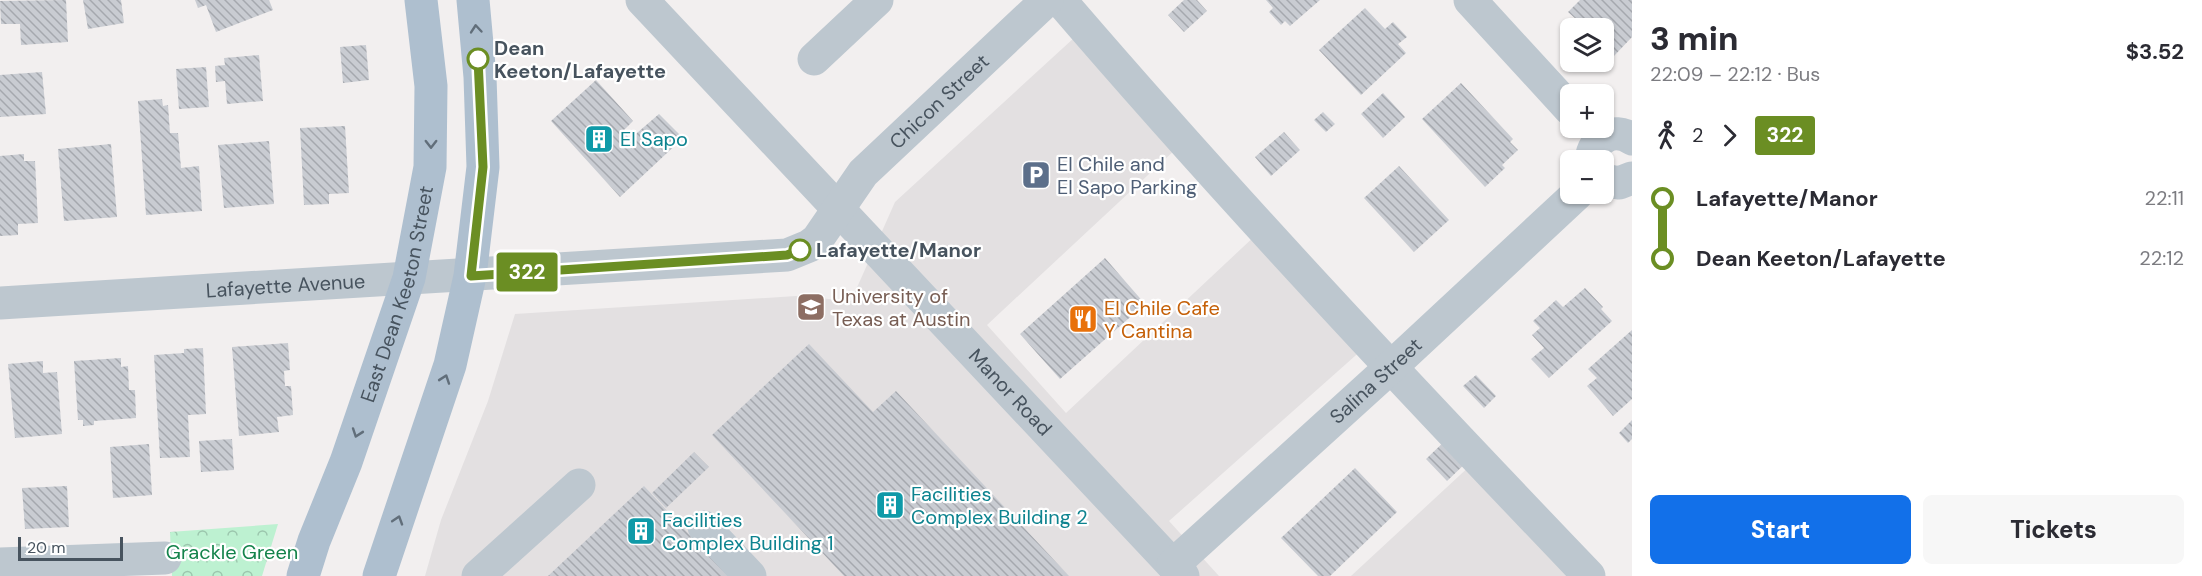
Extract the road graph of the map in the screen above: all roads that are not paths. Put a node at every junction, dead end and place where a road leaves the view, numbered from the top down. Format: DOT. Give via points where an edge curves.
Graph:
graph roads {
  1 [pos="421,0"];
  2 [pos="473,0"];
  3 [pos="642,0"];
  4 [pos="1047,0"];
  5 [pos="1060,0"];
  6 [pos="1470,0"];
  7 [pos="864,4"];
  8 [pos="814,59"];
  9 [pos="1560,98"];
  10 [pos="1632,139"];
  11 [pos="1593,143"];
  12 [pos="1632,178"];
  13 [pos="1614,182"];
  14 [pos="1566,204"];
  15 [pos="839,209"];
  16 [pos="471,276"];
  17 [pos="409,278"];
  18 [pos="0,303"];
  19 [pos="1390,368"];
  20 [pos="579,485"];
  21 [pos="704,527"];
  22 [pos="165,558"];
  23 [pos="0,564"];
  24 [pos="1178,570"];
  25 [pos="303,576"];
  26 [pos="380,576"];
  27 [pos="478,576"];
  28 [pos="750,576"];
  29 [pos="1589,576"];
  1 -- 17 [label="main road, East Dean Keeton Street, one-way" via="431,86 430,167"];
  16 -- 2 [label="main road, one-way" via="483,167"];
  3 -- 15 [label="street, Manor Road"];
  4 -- 15 [label="street, Chicon Street" via="863,173"];
  5 -- 19 [label="street"];
  6 -- 9 [label="street"];
  7 -- 8 [label="street"];
  10 -- 11 [label="street" via="1613,133"];
  12 -- 13 [label="street"];
  14 -- 19 [label="street, Salina Street"];
  15 -- 16 [label="street, Lafayette Avenue" via="817,240 787,255"];
  15 -- 24 [label="street, Manor Road"];
  16 -- 17 [label="street, Lafayette Avenue"];
  26 -- 16 [label="main road, one-way" via="450,365"];
  17 -- 18 [label="street, Lafayette Avenue"];
  17 -- 25 [label="main road, East Dean Keeton Street, one-way"];
  19 -- 24 [label="street, Salina Street"];
  19 -- 29 [label="street"];
  20 -- 27 [label="street"];
  21 -- 28 [label="street"];
  22 -- 23 [label="street"];
}
